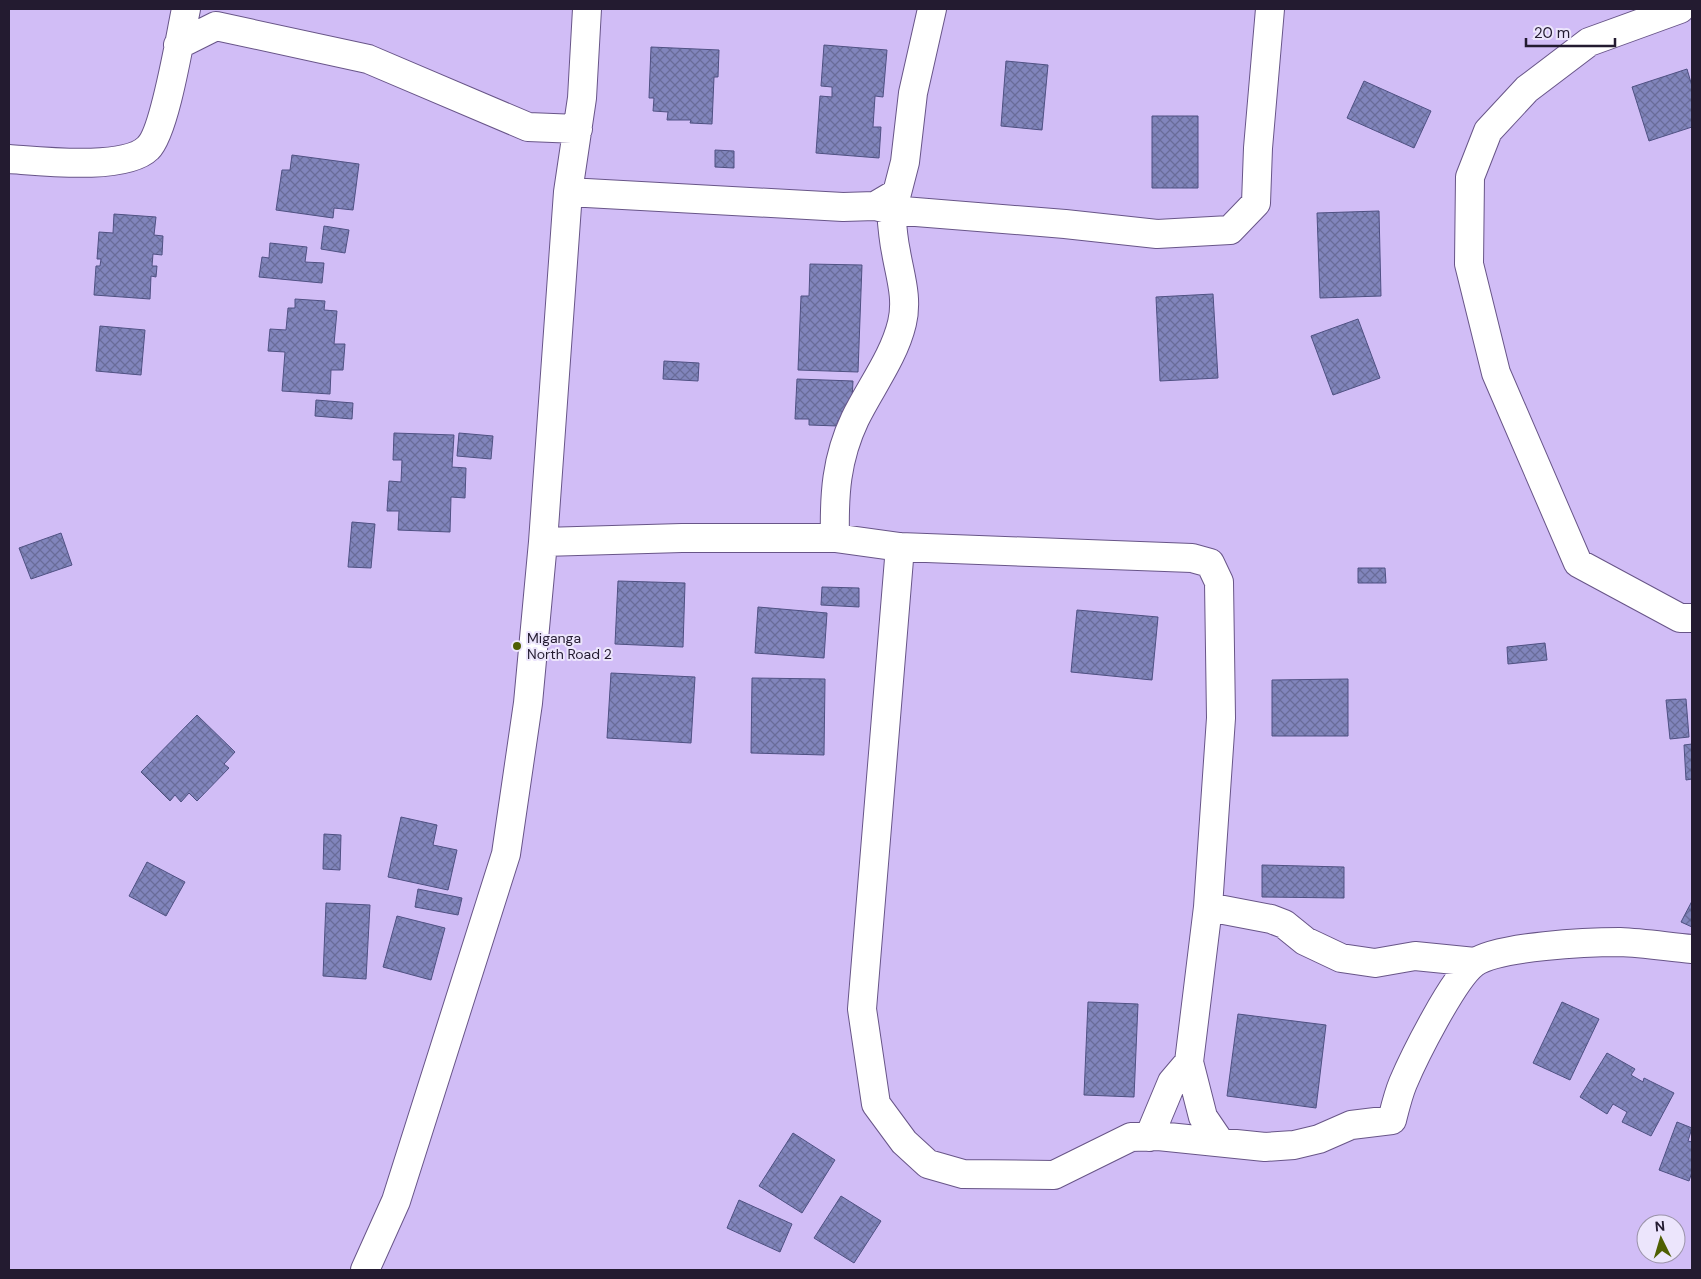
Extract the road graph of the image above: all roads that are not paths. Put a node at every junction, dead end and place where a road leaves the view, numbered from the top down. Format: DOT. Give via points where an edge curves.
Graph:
graph roads {
  1 [pos="186,9"];
  2 [pos="587,9"];
  3 [pos="932,9"];
  4 [pos="1270,9"];
  5 [pos="1680,9"];
  6 [pos="178,45"];
  7 [pos="578,129"];
  8 [pos="9,159"];
  9 [pos="568,192"];
  10 [pos="883,208"];
  11 [pos="835,538"];
  12 [pos="543,542"];
  13 [pos="900,547"];
  14 [pos="1692,618"];
  15 [pos="1208,907"];
  16 [pos="1692,950"];
  17 [pos="1475,962"];
  18 [pos="1190,1062"];
  19 [pos="1149,1137"];
  20 [pos="1220,1142"];
  21 [pos="365,1270"];
  1 -- 6 [label="street"];
  2 -- 7 [label="street"];
  3 -- 10 [label="street" via="912,93 905,162 897,192"];
  4 -- 10 [label="street" via="1256,204 1230,230 1156,234"];
  5 -- 14 [label="street" via="1589,42 1527,89 1488,132 1470,177 1469,264 1496,373 1578,563 1680,618"];
  6 -- 7 [label="street" via="216,26 368,59 528,127"];
  6 -- 8 [label="street" via="159,130 147,149 123,159 91,164"];
  7 -- 9 [label="street"];
  9 -- 10 [label="street"];
  9 -- 12 [label="street"];
  10 -- 11 [label="street" via="904,284 905,307 902,324 887,361 854,421 841,459 836,480"];
  11 -- 12 [label="street"];
  11 -- 13 [label="street"];
  12 -- 21 [label="street" via="528,704 506,854 396,1202"];
  13 -- 15 [label="street" via="1192,558 1210,563 1219,582 1221,718"];
  13 -- 19 [label="street" via="862,1009 876,1104 904,1142 928,1164 963,1174 1054,1175 1131,1137"];
  15 -- 17 [label="street" via="1271,919 1284,924 1305,941 1341,958 1376,963 1415,956"];
  15 -- 18 [label="street"];
  16 -- 17 [label="street" via="1621,942 1579,944 1493,954"];
  17 -- 20 [label="street" via="1455,984 1423,1043 1403,1084 1392,1120 1351,1125 1319,1139 1294,1145 1265,1147"];
  18 -- 19 [label="street" via="1172,1082"];
  18 -- 20 [label="street" via="1203,1117"];
  19 -- 20 [label="street"];
}
